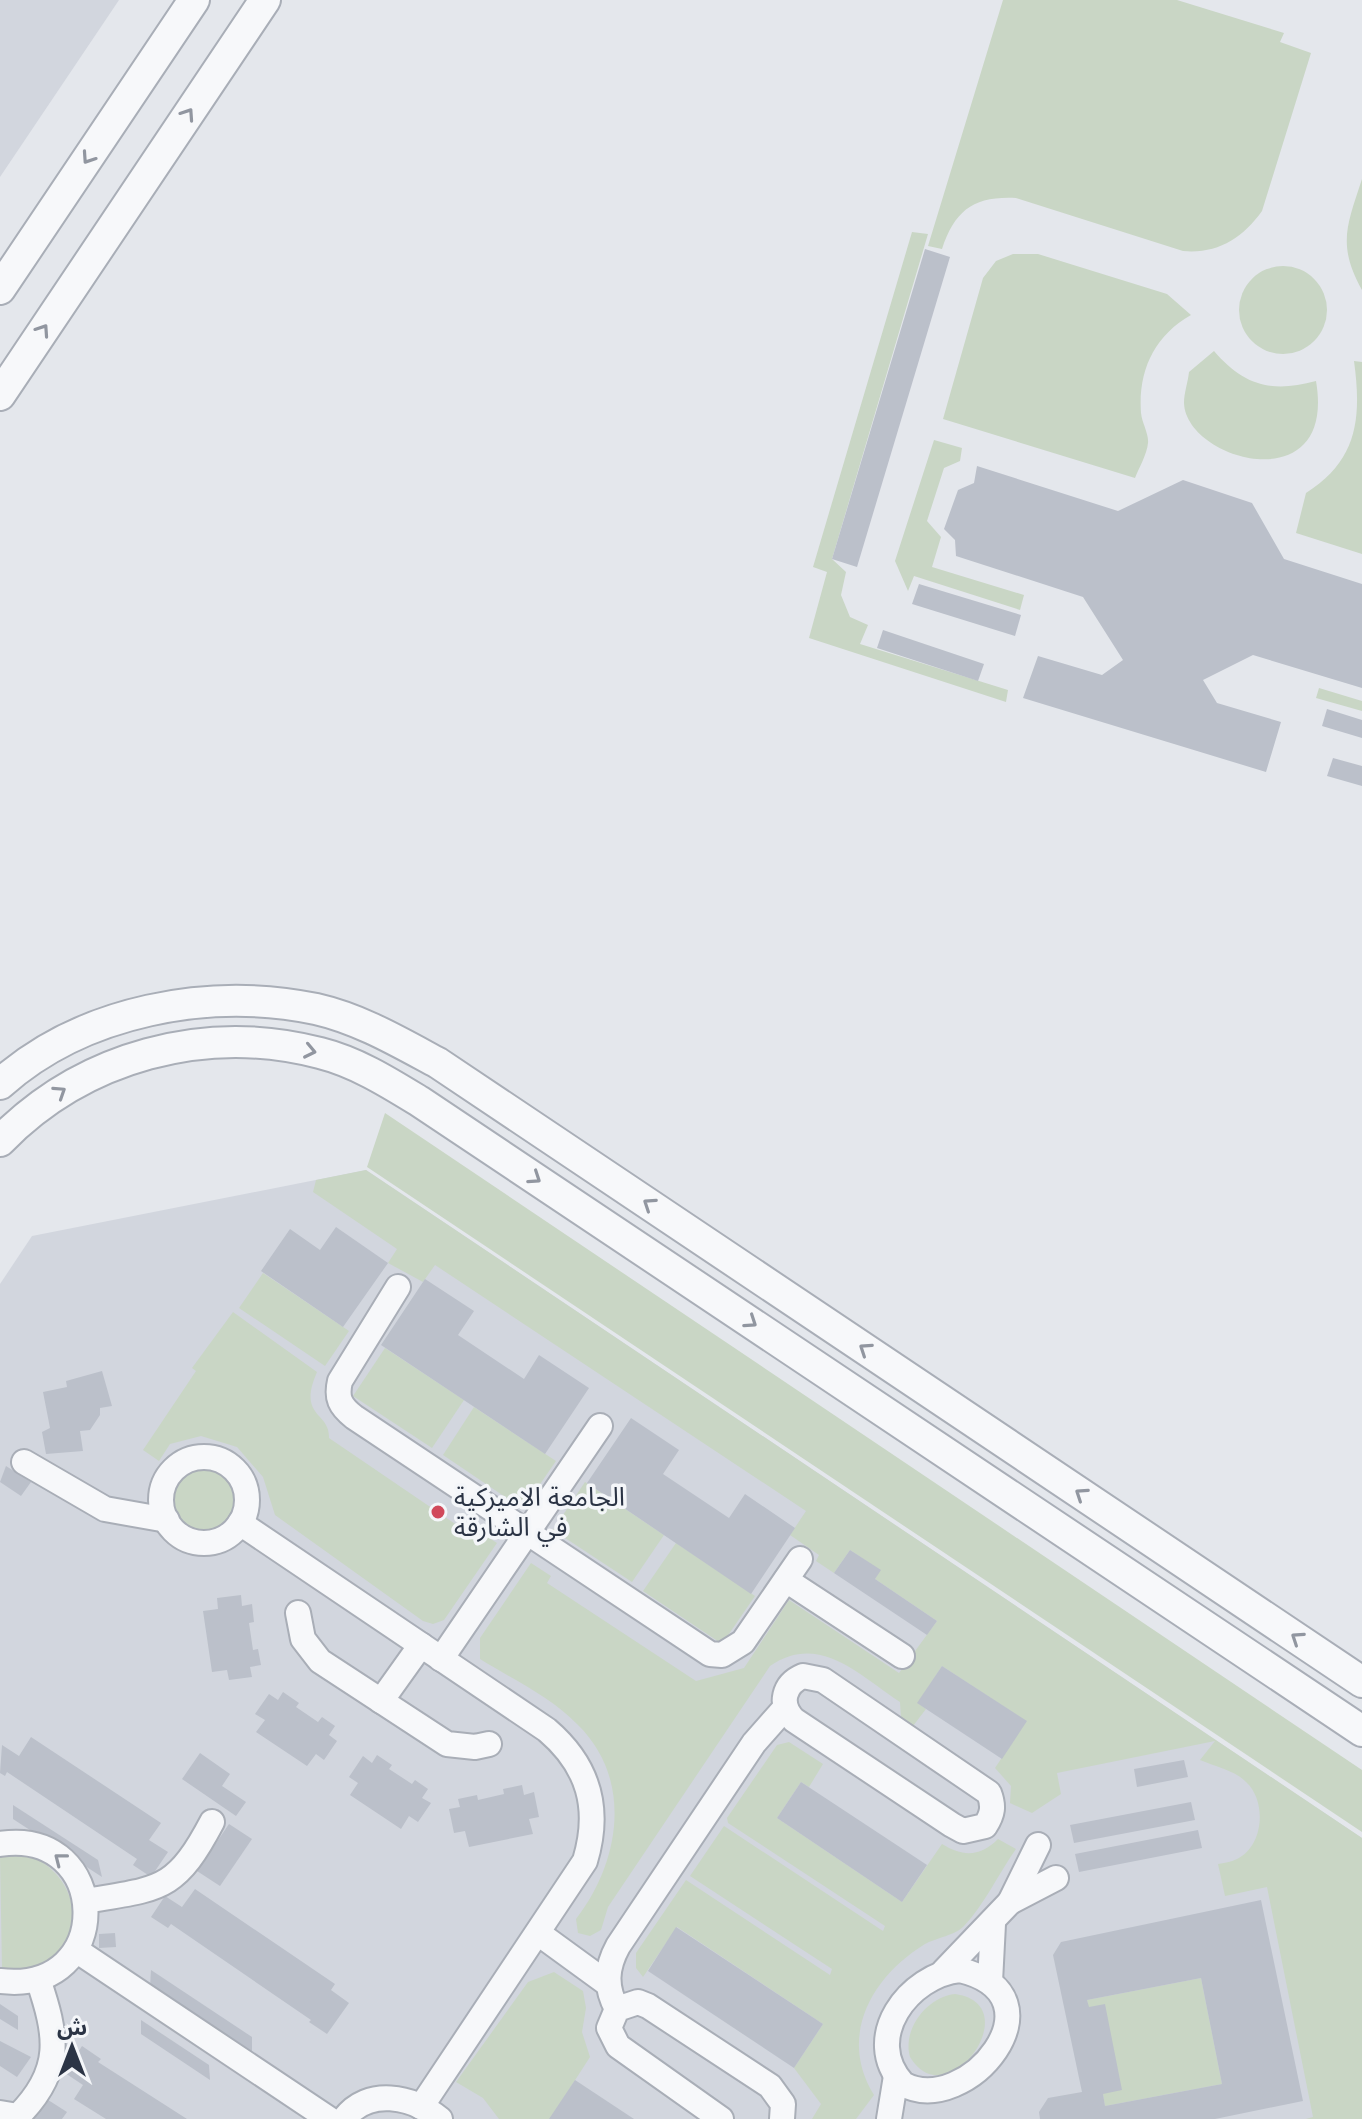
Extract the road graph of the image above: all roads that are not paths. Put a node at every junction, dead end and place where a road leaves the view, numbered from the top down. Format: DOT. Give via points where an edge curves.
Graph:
graph roads {
  1 [pos="194,0"];
  2 [pos="265,0"];
  3 [pos="0,289"];
  4 [pos="0,395"];
  5 [pos="0,1084"];
  6 [pos="0,1141"];
  7 [pos="398,1287"];
  8 [pos="600,1426"];
  9 [pos="24,1462"];
  10 [pos="167,1520"];
  11 [pos="240,1523"];
  12 [pos="527,1533"];
  13 [pos="800,1559"];
  14 [pos="786,1580"];
  15 [pos="298,1613"];
  16 [pos="421,1645"];
  17 [pos="902,1656"];
  18 [pos="441,1659"];
  19 [pos="1362,1682"];
  20 [pos="381,1701"];
  21 [pos="785,1708"];
  22 [pos="1362,1731"];
  23 [pos="489,1744"];
  24 [pos="212,1822"];
  25 [pos="0,1844"];
  26 [pos="1038,1845"];
  27 [pos="1056,1878"];
  28 [pos="86,1901"];
  29 [pos="1010,1902"];
  30 [pos="993,1924"];
  31 [pos="538,1933"];
  32 [pos="76,1950"];
  33 [pos="944,1971"];
  34 [pos="38,1979"];
  35 [pos="0,1981"];
  36 [pos="990,1982"];
  37 [pos="608,1984"];
  38 [pos="617,2009"];
  39 [pos="896,2076"];
  40 [pos="925,2097"];
  41 [pos="0,2113"];
  42 [pos="431,2113"];
  43 [pos="329,2119"];
  44 [pos="344,2119"];
  45 [pos="721,2119"];
  46 [pos="782,2119"];
  47 [pos="891,2119"];
  1 -- 3 [label="street, one-way"];
  4 -- 2 [label="street, one-way"];
  19 -- 5 [label="street, one-way" via="438,1063 380,1031 317,1010 251,1000 185,1003 120,1018 59,1044"];
  6 -- 22 [label="street, one-way" via="64,1088 164,1049 270,1043 323,1054 373,1073"];
  7 -- 12 [label="street" via="346,1368 337,1394 342,1408"];
  8 -- 12 [label="street"];
  9 -- 10 [label="street" via="105,1509"];
  10 -- 11 [label="street" via="184,1537 209,1542"];
  10 -- 11 [label="street" via="161,1497 169,1475 179,1465 207,1457 234,1468 243,1480 247,1495"];
  11 -- 16 [label="street"];
  12 -- 14 [label="street" via="710,1654 722,1655 743,1642"];
  12 -- 18 [label="street"];
  13 -- 14 [label="street"];
  14 -- 17 [label="street"];
  15 -- 20 [label="street" via="311,1651"];
  16 -- 18 [label="street"];
  16 -- 20 [label="street"];
  18 -- 31 [label="street" via="566,1746 590,1789 594,1813 585,1861"];
  20 -- 23 [label="street" via="447,1744"];
  21 -- 21 [label="street" via="794,1720 963,1831 985,1826 992,1816 989,1793 823,1680 794,1680 784,1698"];
  21 -- 37 [label="street" via="754,1743 618,1946"];
  24 -- 28 [label="street" via="190,1861 167,1881 144,1891"];
  28 -- 25 [label="street, one-way" via="75,1874 54,1853 35,1845"];
  26 -- 29 [label="street"];
  27 -- 29 [label="street"];
  28 -- 32 [label="street" via="86,1927"];
  29 -- 30 [label="street"];
  30 -- 33 [label="street"];
  30 -- 36 [label="street"];
  31 -- 37 [label="street"];
  31 -- 42 [label="street"];
  32 -- 34 [label="street"];
  32 -- 43 [label="street"];
  33 -- 36 [label="street" via="960,1970"];
  33 -- 39 [label="street" via="906,1995 894,2015 889,2048"];
  34 -- 35 [label="street"];
  34 -- 41 [label="street" via="52,2019 54,2058 23,2111 12,2117"];
  36 -- 40 [label="street" via="1007,2013 998,2060 964,2095"];
  37 -- 38 [label="street"];
  38 -- 45 [label="street" via="609,2028 618,2046"];
  38 -- 46 [label="street" via="638,2002 648,2006 770,2086 783,2104"];
  39 -- 40 [label="street"];
  39 -- 47 [label="street"];
  40 -- 47 [label="street"];
  42 -- 44 [label="street" via="391,2097 375,2098"];
}
